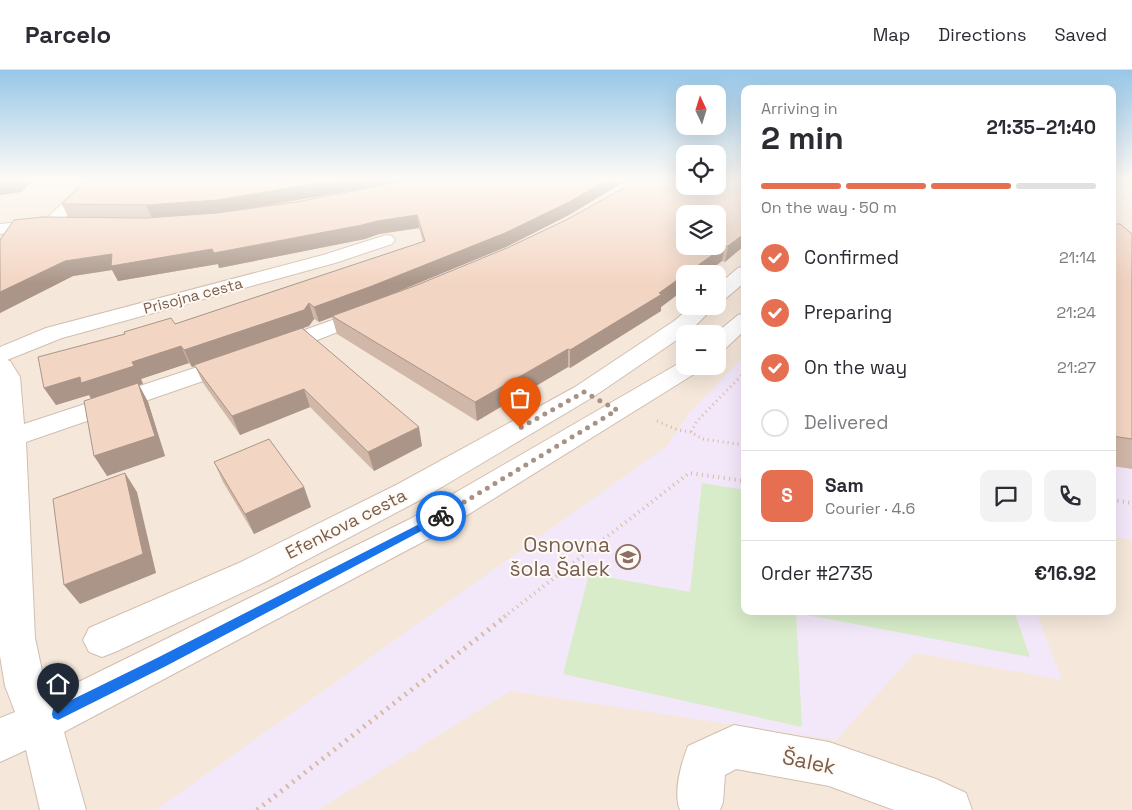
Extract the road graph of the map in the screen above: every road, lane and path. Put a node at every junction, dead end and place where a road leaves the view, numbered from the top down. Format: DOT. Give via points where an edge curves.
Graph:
graph roads {
  1 [pos="59,215"];
  2 [pos="50,224"];
  3 [pos="69,224"];
  4 [pos="0,229"];
  5 [pos="386,240"];
  6 [pos="741,275"];
  7 [pos="726,288"];
  8 [pos="383,308"];
  9 [pos="695,315"];
  10 [pos="741,323"];
  11 [pos="726,336"];
  12 [pos="0,355"];
  13 [pos="0,366"];
  14 [pos="676,375"];
  15 [pos="741,376"];
  16 [pos="584,392"];
  17 [pos="617,410"];
  18 [pos="12,438"];
  19 [pos="741,444"];
  20 [pos="741,480"];
  21 [pos="1116,501"];
  22 [pos="1132,503"];
  23 [pos="102,640"];
  24 [pos="40,722"];
  25 [pos="0,740"];
  26 [pos="700,802"];
  27 [pos="63,810"];
  28 [pos="257,810"];
  29 [pos="950,810"];
  1 -- 2 [label="street"];
  2 -- 3 [label="street"];
  2 -- 4 [label="street"];
  5 -- 12 [label="street, Prisojna cesta" via="311,264 54,333"];
  6 -- 7 [label="street"];
  8 -- 18 [label="street" via="199,376"];
  9 -- 16 [label="street, Efenkova cesta"];
  10 -- 11 [label="street"];
  13 -- 18 [label="street" via="8,377"];
  14 -- 17 [label="street"];
  15 -- 19 [label="path" via="697,421 691,432 702,439"];
  16 -- 17 [label="street"];
  16 -- 23 [label="street, Efenkova cesta" via="401,497 253,572"];
  17 -- 24 [label="street" via="421,528"];
  18 -- 24 [label="street" via="16,638 25,686"];
  20 -- 28 [label="path" via="689,473"];
  21 -- 22 [label="path"];
  24 -- 25 [label="street"];
  24 -- 27 [label="street"];
  26 -- 29 [label="street, Šalek" via="704,762 734,747 828,764 936,802"];
}
